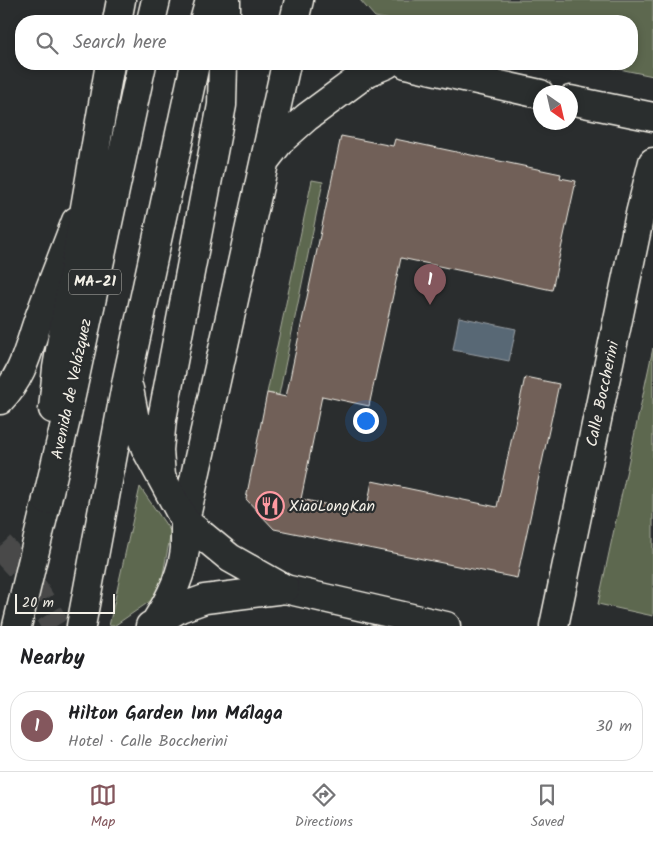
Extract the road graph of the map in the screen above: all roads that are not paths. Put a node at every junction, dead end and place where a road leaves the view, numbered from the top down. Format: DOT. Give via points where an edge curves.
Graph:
graph roads {
  1 [pos="121,0"];
  2 [pos="156,0"];
  3 [pos="210,0"];
  4 [pos="226,0"];
  5 [pos="299,0"];
  6 [pos="118,15"];
  7 [pos="152,15"];
  8 [pos="206,15"];
  9 [pos="226,15"];
  10 [pos="295,15"];
  11 [pos="109,70"];
  12 [pos="141,70"];
  13 [pos="194,70"];
  14 [pos="224,70"];
  15 [pos="285,70"];
  16 [pos="373,70"];
  17 [pos="433,70"];
  18 [pos="533,92"];
  19 [pos="578,102"];
  20 [pos="653,117"];
  21 [pos="265,161"];
  22 [pos="653,162"];
  23 [pos="88,186"];
  24 [pos="127,379"];
  25 [pos="0,400"];
  26 [pos="161,476"];
  27 [pos="47,500"];
  28 [pos="184,521"];
  29 [pos="285,589"];
  30 [pos="152,624"];
  31 [pos="17,626"];
  32 [pos="81,626"];
  33 [pos="446,626"];
  34 [pos="554,626"];
  1 -- 6 [label="main road"];
  2 -- 7 [label="main road"];
  3 -- 8 [label="main road"];
  4 -- 9 [label="main road"];
  5 -- 10 [label="main road"];
  11 -- 23 [label="main road"];
  12 -- 27 [label="main road, Avenida de Velázquez / MA-21"];
  13 -- 24 [label="main road"];
  14 -- 26 [label="main road" via="222,105 162,419"];
  15 -- 21 [label="main road"];
  16 -- 21 [label="main road" via="307,117 281,140"];
  17 -- 18 [label="main road"];
  19 -- 20 [label="main road"];
  21 -- 28 [label="main road"];
  22 -- 34 [label="main road, Calle Boccherini"];
  23 -- 25 [label="main road" via="26,359 19,375"];
  23 -- 27 [label="main road" via="57,368"];
  24 -- 26 [label="main road" via="135,420"];
  24 -- 32 [label="main road"];
  26 -- 28 [label="main road"];
  27 -- 31 [label="main road, Avenida de Velázquez"];
  28 -- 29 [label="main road" via="230,558"];
  28 -- 30 [label="main road" via="181,568 169,600"];
  29 -- 30 [label="main road" via="205,599 180,608"];
  29 -- 33 [label="main road"];
}
